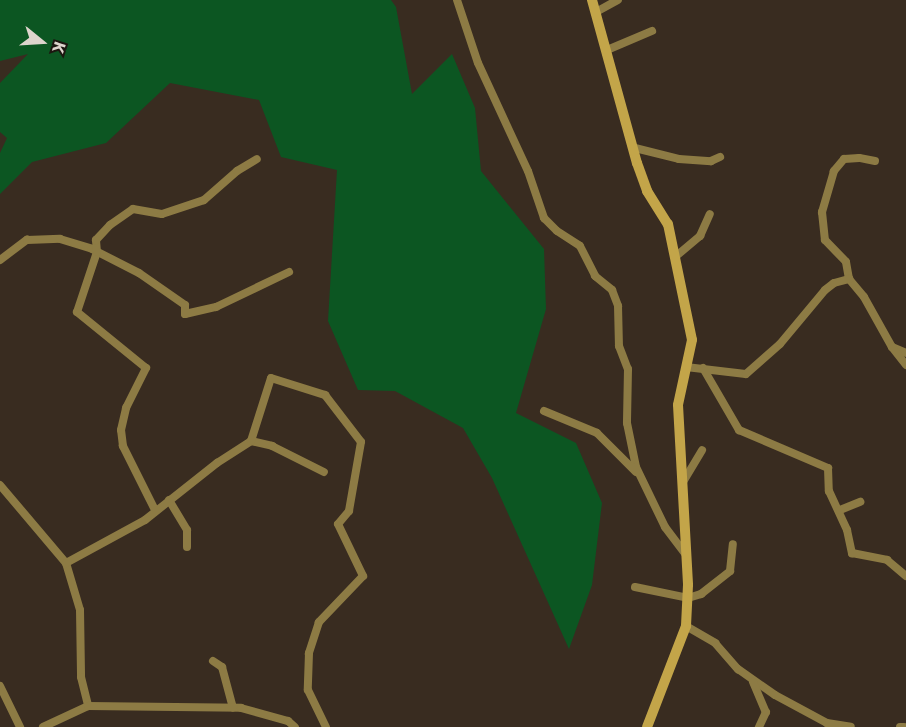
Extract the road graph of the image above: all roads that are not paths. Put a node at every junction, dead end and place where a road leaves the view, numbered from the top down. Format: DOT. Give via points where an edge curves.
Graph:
graph roads {
  1 [pos="457,0"];
  2 [pos="592,0"];
  3 [pos="618,0"];
  4 [pos="596,12"];
  5 [pos="652,31"];
  6 [pos="607,50"];
  7 [pos="634,148"];
  8 [pos="720,157"];
  9 [pos="257,159"];
  10 [pos="874,161"];
  11 [pos="710,214"];
  12 [pos="97,252"];
  13 [pos="675,257"];
  14 [pos="0,260"];
  15 [pos="289,272"];
  16 [pos="849,279"];
  17 [pos="892,347"];
  18 [pos="906,353"];
  19 [pos="906,365"];
  20 [pos="686,367"];
  21 [pos="703,368"];
  22 [pos="544,411"];
  23 [pos="251,441"];
  24 [pos="702,450"];
  25 [pos="324,472"];
  26 [pos="642,479"];
  27 [pos="682,483"];
  28 [pos="0,485"];
  29 [pos="169,500"];
  30 [pos="861,502"];
  31 [pos="155,510"];
  32 [pos="840,510"];
  33 [pos="733,544"];
  34 [pos="187,547"];
  35 [pos="686,556"];
  36 [pos="66,563"];
  37 [pos="906,576"];
  38 [pos="634,587"];
  39 [pos="688,598"];
  40 [pos="686,626"];
  41 [pos="213,661"];
  42 [pos="752,681"];
  43 [pos="0,686"];
  44 [pos="88,706"];
  45 [pos="233,708"];
  46 [pos="20,727"];
  47 [pos="43,727"];
  48 [pos="295,727"];
  49 [pos="326,727"];
  50 [pos="647,727"];
  51 [pos="759,727"];
  52 [pos="851,727"];
  53 [pos="900,727"];
  54 [pos="904,727"];
  1 -- 26 [label="street" via="478,63 528,171 544,218 580,246 595,276 612,290 618,306 619,346 628,369 630,446"];
  2 -- 4 [label="street"];
  3 -- 4 [label="street"];
  4 -- 6 [label="street"];
  5 -- 6 [label="street"];
  6 -- 7 [label="street"];
  7 -- 8 [label="street" via="679,159 711,161"];
  7 -- 13 [label="street" via="647,191 668,224"];
  9 -- 12 [label="street" via="204,200 162,214 133,209 96,240"];
  10 -- 16 [label="street" via="844,159 834,171 822,212 825,240 846,262"];
  11 -- 13 [label="street" via="700,236"];
  12 -- 14 [label="street" via="60,239 27,240"];
  12 -- 15 [label="street" via="139,273 185,305 185,314 216,307"];
  12 -- 31 [label="street" via="77,312 146,368 126,408 121,430 123,446"];
  13 -- 20 [label="street" via="692,340"];
  16 -- 17 [label="street" via="864,297"];
  16 -- 21 [label="street" via="825,290 780,344 747,374"];
  17 -- 18 [label="street"];
  17 -- 19 [label="street"];
  20 -- 21 [label="street"];
  20 -- 27 [label="street" via="678,405"];
  21 -- 32 [label="street" via="740,430 828,468 829,491"];
  22 -- 26 [label="street" via="597,433"];
  23 -- 25 [label="street" via="272,446"];
  23 -- 29 [label="street"];
  23 -- 49 [label="street" via="271,378 325,395 361,442 349,511 338,524 363,576 320,622 309,653 308,690"];
  24 -- 27 [label="street"];
  26 -- 35 [label="street" via="665,527"];
  27 -- 35 [label="street"];
  28 -- 36 [label="street"];
  29 -- 31 [label="street"];
  29 -- 34 [label="street" via="188,530"];
  30 -- 32 [label="street"];
  31 -- 36 [label="street" via="145,520"];
  32 -- 37 [label="street" via="852,553 887,560"];
  33 -- 39 [label="street" via="730,571 701,594"];
  35 -- 39 [label="street"];
  36 -- 44 [label="street" via="80,610 81,676"];
  38 -- 39 [label="street"];
  39 -- 40 [label="street"];
  40 -- 42 [label="street" via="715,644"];
  40 -- 50 [label="street"];
  41 -- 45 [label="street" via="222,668"];
  42 -- 51 [label="street" via="766,712"];
  42 -- 52 [label="street" via="827,723"];
  43 -- 46 [label="street"];
  44 -- 45 [label="street"];
  44 -- 47 [label="street"];
  45 -- 48 [label="street" via="288,721"];
  53 -- 54 [label="street"];
}
